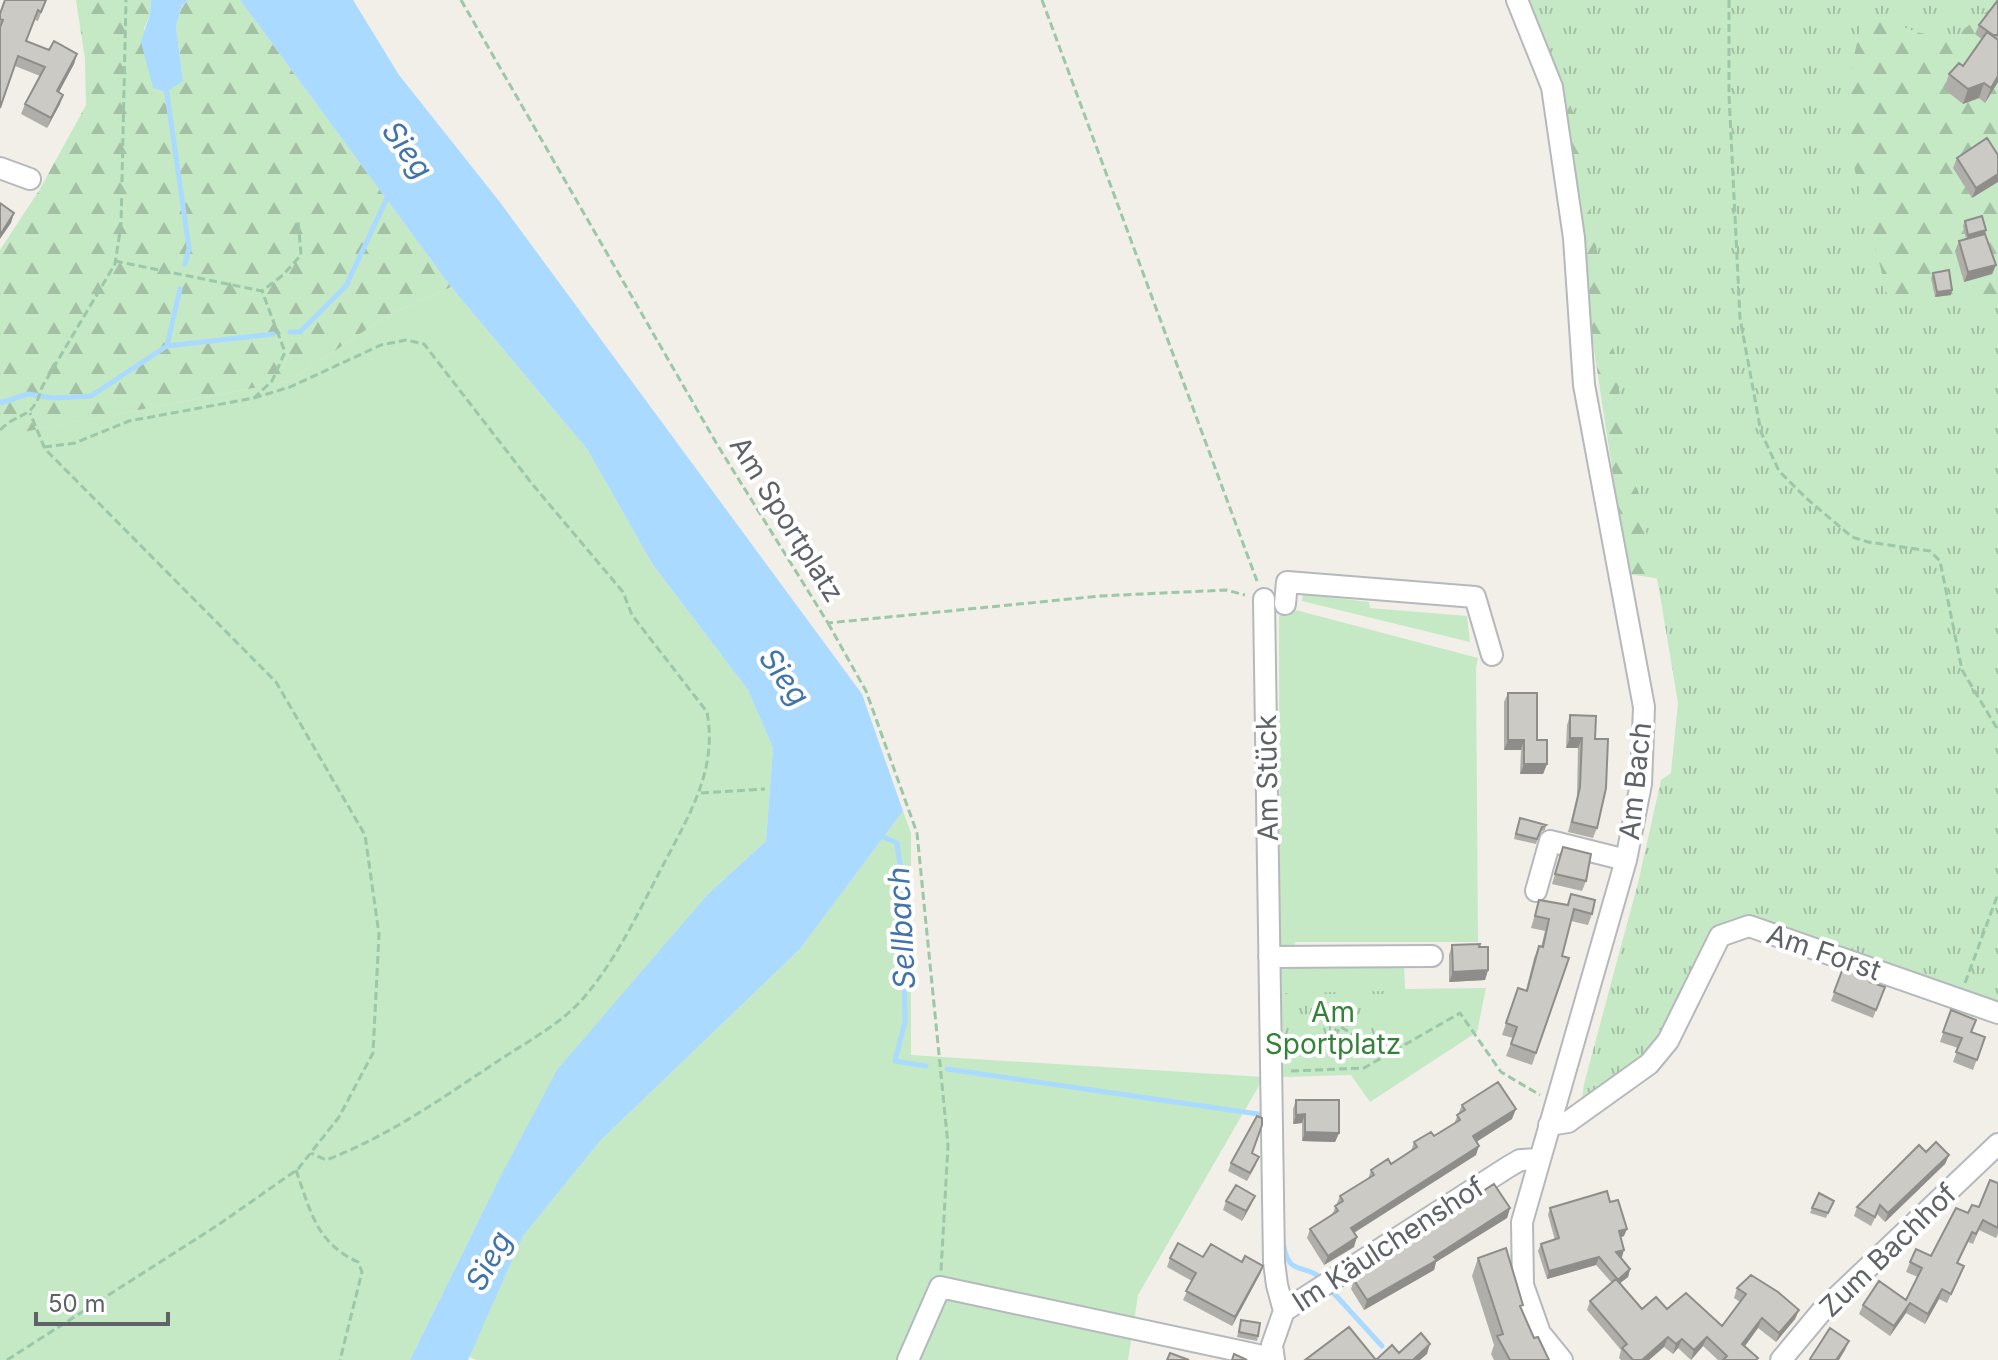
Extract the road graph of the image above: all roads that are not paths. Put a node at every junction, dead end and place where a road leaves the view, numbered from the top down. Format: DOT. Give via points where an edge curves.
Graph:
graph roads {
  1 [pos="1517,0"];
  2 [pos="0,168"];
  3 [pos="30,179"];
  4 [pos="1264,599"];
  5 [pos="1285,604"];
  6 [pos="1492,655"];
  7 [pos="1626,860"];
  8 [pos="1536,891"];
  9 [pos="1432,956"];
  10 [pos="1269,957"];
  11 [pos="1998,1013"];
  12 [pos="1549,1125"];
  13 [pos="1998,1144"];
  14 [pos="1540,1159"];
  15 [pos="1284,1311"];
  16 [pos="1273,1359"];
  17 [pos="908,1360"];
  18 [pos="1562,1360"];
  19 [pos="1781,1360"];
  1 -- 7 [label="street, Am Bach" via="1552,87 1574,238 1584,385 1644,707 1641,784"];
  2 -- 3 [label="street"];
  4 -- 10 [label="street, Am Stück"];
  5 -- 6 [label="street" via="1287,582 1475,597"];
  7 -- 8 [label="street" via="1550,841"];
  7 -- 12 [label="street, Am Bach"];
  9 -- 10 [label="street"];
  10 -- 15 [label="street, Am Stück" via="1274,1262"];
  11 -- 12 [label="street, Am Forst" via="1749,926 1720,936 1668,1041 1649,1064 1568,1122"];
  12 -- 14 [label="street, Am Bach"];
  13 -- 19 [label="street, Zum Bachhof" via="1821,1312"];
  14 -- 15 [label="street, Im Käulchenshof" via="1508,1167"];
  14 -- 18 [label="street, Am Bach" via="1522,1222 1523,1285 1540,1333"];
  15 -- 16 [label="street, Im Käulchenshof" via="1272,1345"];
  16 -- 17 [label="street" via="940,1287"];
}
